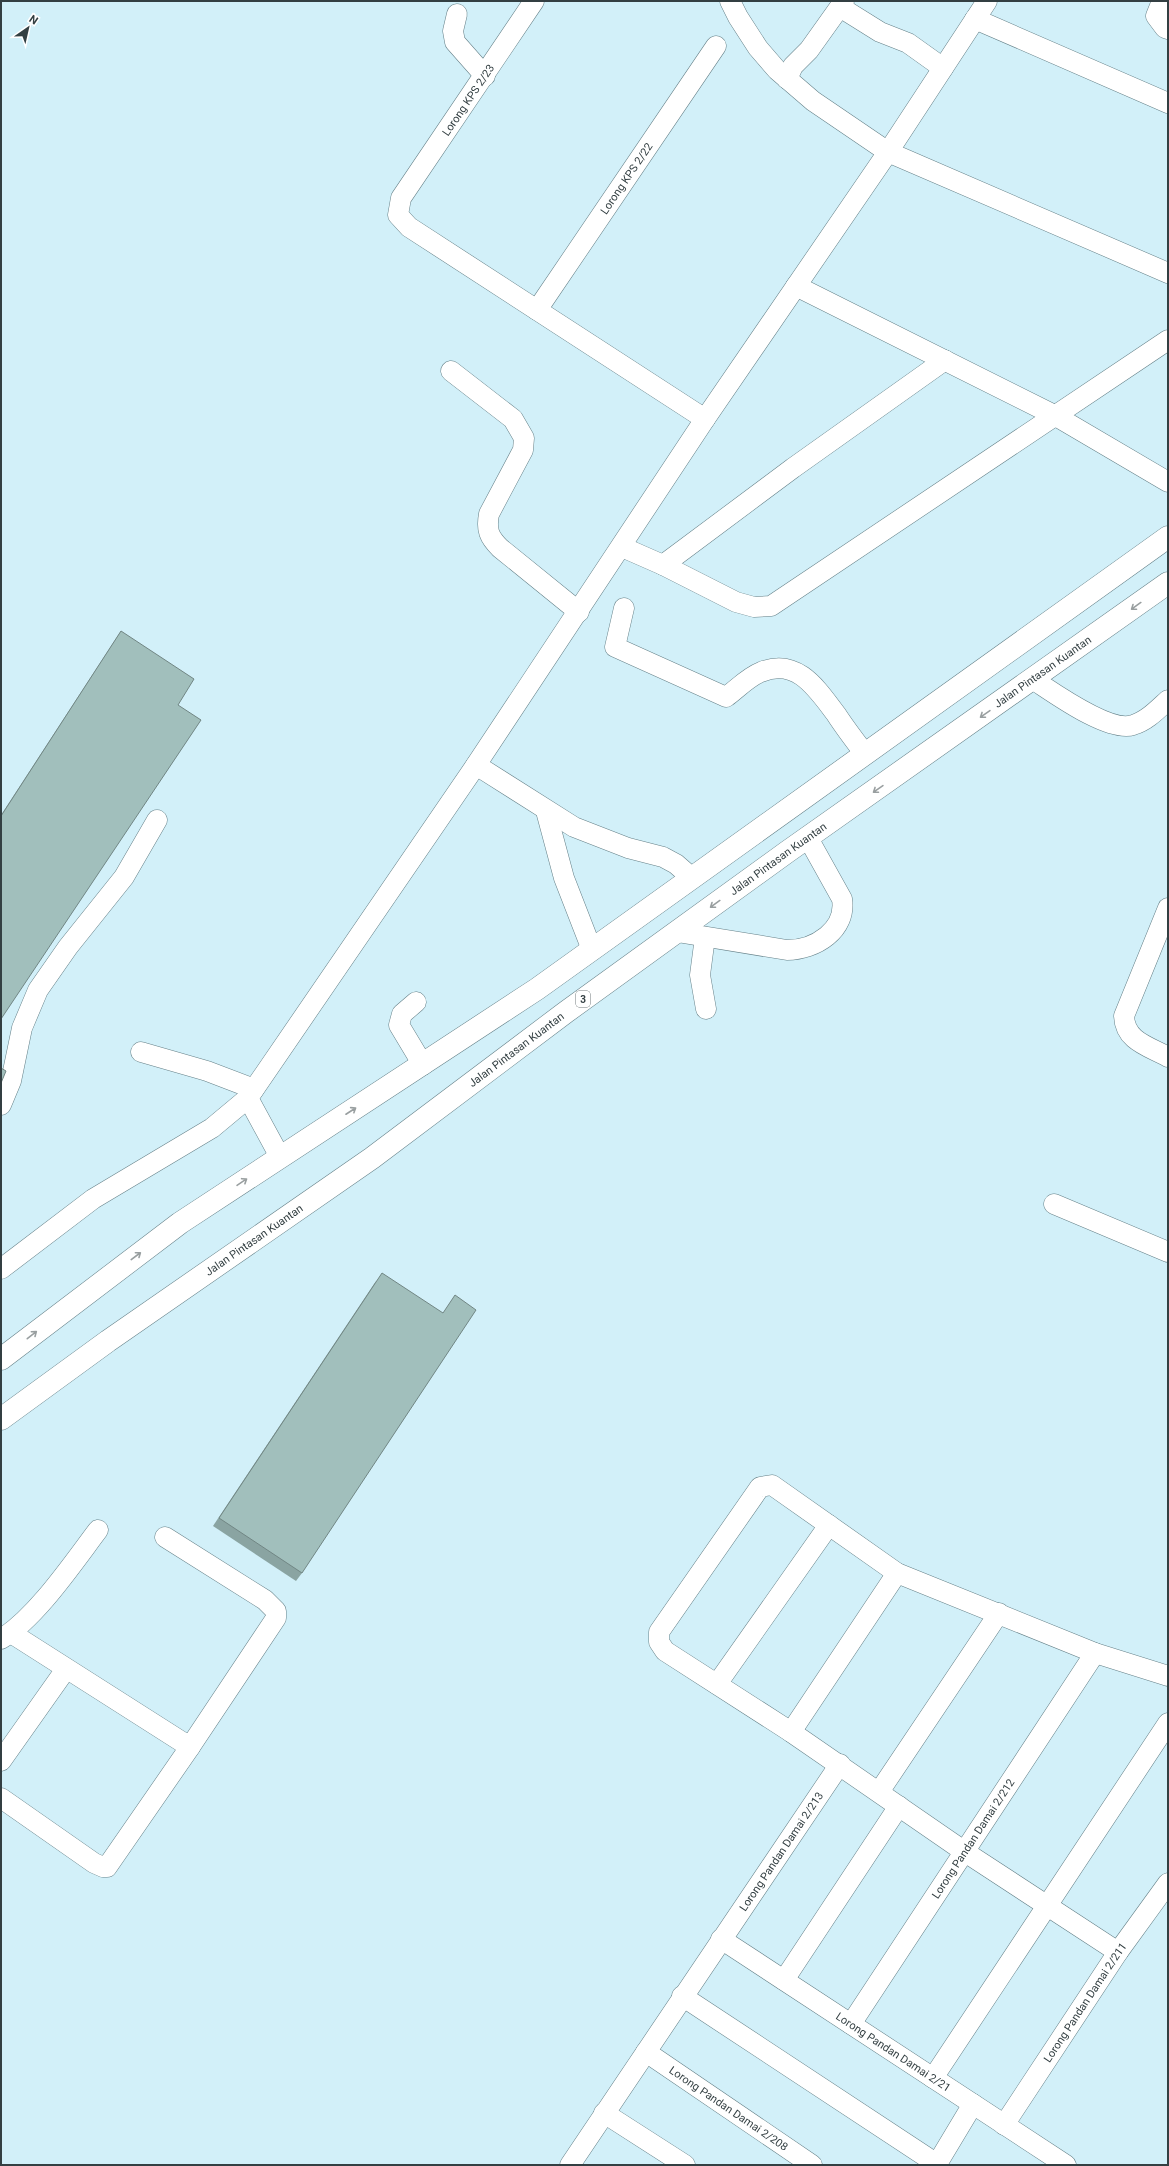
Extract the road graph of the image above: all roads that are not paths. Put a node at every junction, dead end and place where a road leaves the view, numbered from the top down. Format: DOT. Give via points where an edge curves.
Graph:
graph roads {
  1 [pos="730,1"];
  2 [pos="987,1"];
  3 [pos="1162,1"];
  4 [pos="531,2"];
  5 [pos="842,4"];
  6 [pos="456,14"];
  7 [pos="975,19"];
  8 [pos="1168,29"];
  9 [pos="716,46"];
  10 [pos="943,68"];
  11 [pos="485,76"];
  12 [pos="787,79"];
  13 [pos="1168,103"];
  14 [pos="888,152"];
  15 [pos="1168,273"];
  16 [pos="796,286"];
  17 [pos="537,310"];
  18 [pos="1168,340"];
  19 [pos="945,360"];
  20 [pos="451,371"];
  21 [pos="1054,415"];
  22 [pos="705,419"];
  23 [pos="1168,482"];
  24 [pos="1168,537"];
  25 [pos="622,547"];
  26 [pos="663,565"];
  27 [pos="1168,584"];
  28 [pos="624,608"];
  29 [pos="579,612"];
  30 [pos="1034,680"];
  31 [pos="1166,706"];
  32 [pos="865,754"];
  33 [pos="476,765"];
  34 [pos="546,811"];
  35 [pos="157,820"];
  36 [pos="808,838"];
  37 [pos="692,878"];
  38 [pos="1167,915"];
  39 [pos="677,932"];
  40 [pos="705,937"];
  41 [pos="592,950"];
  42 [pos="416,1002"];
  43 [pos="706,1009"];
  44 [pos="141,1052"];
  45 [pos="1168,1057"];
  46 [pos="423,1065"];
  47 [pos="251,1093"];
  48 [pos="1,1105"];
  49 [pos="280,1157"];
  50 [pos="1054,1204"];
  51 [pos="1168,1252"];
  52 [pos="1,1269"];
  53 [pos="1,1359"];
  54 [pos="1,1419"];
  55 [pos="829,1525"];
  56 [pos="98,1530"];
  57 [pos="165,1537"];
  58 [pos="897,1573"];
  59 [pos="999,1613"];
  60 [pos="6,1636"];
  61 [pos="1095,1653"];
  62 [pos="66,1669"];
  63 [pos="1168,1676"];
  64 [pos="717,1684"];
  65 [pos="1168,1723"];
  66 [pos="791,1732"];
  67 [pos="190,1747"];
  68 [pos="1,1761"];
  69 [pos="840,1764"];
  70 [pos="879,1792"];
  71 [pos="1,1798"];
  72 [pos="899,1806"];
  73 [pos="965,1852"];
  74 [pos="1168,1883"];
  75 [pos="1047,1906"];
  76 [pos="721,1939"];
  77 [pos="1118,1952"];
  78 [pos="784,1980"];
  79 [pos="682,1996"];
  80 [pos="851,2024"];
  81 [pos="646,2052"];
  82 [pos="933,2078"];
  83 [pos="974,2104"];
  84 [pos="604,2113"];
  85 [pos="1004,2125"];
  86 [pos="937,2164"];
  87 [pos="570,2165"];
  88 [pos="685,2165"];
  89 [pos="812,2165"];
  90 [pos="1066,2165"];
  1 -- 12 [label="street" via="758,48"];
  2 -- 7 [label="street"];
  3 -- 8 [label="street" via="1156,16"];
  4 -- 11 [label="street, Lorong KPS 2/23"];
  5 -- 10 [label="street" via="880,32 908,43"];
  5 -- 12 [label="street" via="809,50 793,66"];
  6 -- 11 [label="street" via="453,31 455,42"];
  7 -- 10 [label="street"];
  7 -- 13 [label="street"];
  9 -- 17 [label="street, Lorong KPS 2/22"];
  10 -- 14 [label="street"];
  11 -- 17 [label="street, Lorong KPS 2/23" via="401,198 398,215 409,227"];
  12 -- 14 [label="street" via="813,101"];
  14 -- 15 [label="street"];
  14 -- 16 [label="street"];
  16 -- 19 [label="street"];
  16 -- 22 [label="street"];
  17 -- 22 [label="street"];
  18 -- 21 [label="street"];
  19 -- 21 [label="street"];
  19 -- 26 [label="street" via="793,468"];
  20 -- 29 [label="street" via="513,419 524,438 522,450 489,514 487,526 490,538"];
  21 -- 23 [label="street"];
  21 -- 26 [label="street" via="771,606 754,607 736,602"];
  22 -- 25 [label="street"];
  24 -- 32 [label="highway"];
  25 -- 26 [label="street"];
  25 -- 29 [label="street"];
  27 -- 30 [label="highway, Jalan Pintasan Kuantan / 3, one-way"];
  28 -- 32 [label="street" via="615,647 726,697 759,672 777,667 788,669 816,686"];
  29 -- 33 [label="street"];
  30 -- 31 [label="street" via="1082,711 1121,726 1132,726 1144,721"];
  30 -- 36 [label="highway, Jalan Pintasan Kuantan / 3, one-way"];
  32 -- 37 [label="highway"];
  33 -- 34 [label="street"];
  33 -- 47 [label="street"];
  34 -- 37 [label="street" via="600,838 663,857"];
  34 -- 41 [label="street" via="564,878"];
  35 -- 48 [label="street" via="124,877 68,947 38,990 22,1028 11,1081"];
  36 -- 39 [label="highway, Jalan Pintasan Kuantan / 3, one-way"];
  36 -- 40 [label="street" via="842,899 844,911 839,924 828,935 812,946 793,950"];
  37 -- 41 [label="highway"];
  38 -- 45 [label="street" via="1124,1016 1124,1027 1133,1039"];
  39 -- 40 [label="street"];
  39 -- 54 [label="highway, Jalan Pintasan Kuantan / 3" via="372,1158 108,1341"];
  40 -- 43 [label="street" via="700,975"];
  41 -- 46 [label="highway"];
  42 -- 46 [label="street" via="402,1014 399,1025"];
  44 -- 47 [label="street" via="207,1071"];
  49 -- 46 [label="highway, one-way"];
  47 -- 49 [label="street"];
  47 -- 52 [label="street" via="212,1128 93,1199"];
  53 -- 49 [label="highway, one-way" via="180,1223"];
  50 -- 51 [label="street"];
  55 -- 58 [label="street"];
  55 -- 64 [label="street"];
  55 -- 64 [label="street" via="772,1484 760,1487 659,1632 659,1642 665,1651"];
  56 -- 60 [label="street" via="45,1597"];
  57 -- 67 [label="street" via="265,1600 276,1611 276,1618"];
  58 -- 59 [label="street"];
  58 -- 66 [label="street"];
  59 -- 61 [label="street"];
  59 -- 70 [label="street"];
  60 -- 62 [label="street"];
  61 -- 63 [label="street"];
  61 -- 73 [label="street, Lorong Pandan Damai 2/212"];
  62 -- 67 [label="street"];
  62 -- 68 [label="street"];
  64 -- 66 [label="street"];
  65 -- 75 [label="street"];
  66 -- 69 [label="street"];
  67 -- 71 [label="street" via="107,1867 94,1863"];
  69 -- 70 [label="street"];
  69 -- 76 [label="street, Lorong Pandan Damai 2/213"];
  70 -- 72 [label="street"];
  72 -- 73 [label="street"];
  72 -- 78 [label="street"];
  73 -- 75 [label="street"];
  73 -- 80 [label="street, Lorong Pandan Damai 2/212"];
  74 -- 77 [label="street, Lorong Pandan Damai 2/211"];
  75 -- 77 [label="street"];
  75 -- 82 [label="street"];
  76 -- 78 [label="street, Lorong Pandan Damai 2/21"];
  76 -- 79 [label="street, Lorong Pandan Damai 2/213"];
  77 -- 85 [label="street, Lorong Pandan Damai 2/211"];
  78 -- 80 [label="street, Lorong Pandan Damai 2/21"];
  79 -- 81 [label="street, Lorong Pandan Damai 2/213"];
  79 -- 86 [label="street"];
  80 -- 82 [label="street, Lorong Pandan Damai 2/21"];
  81 -- 84 [label="street, Lorong Pandan Damai 2/213"];
  81 -- 89 [label="street, Lorong Pandan Damai 2/208"];
  82 -- 83 [label="street, Lorong Pandan Damai 2/21"];
  83 -- 85 [label="street, Lorong Pandan Damai 2/21"];
  83 -- 86 [label="street"];
  84 -- 87 [label="street, Lorong Pandan Damai 2/213"];
  84 -- 88 [label="street"];
  85 -- 90 [label="street, Lorong Pandan Damai 2/21"];
}
